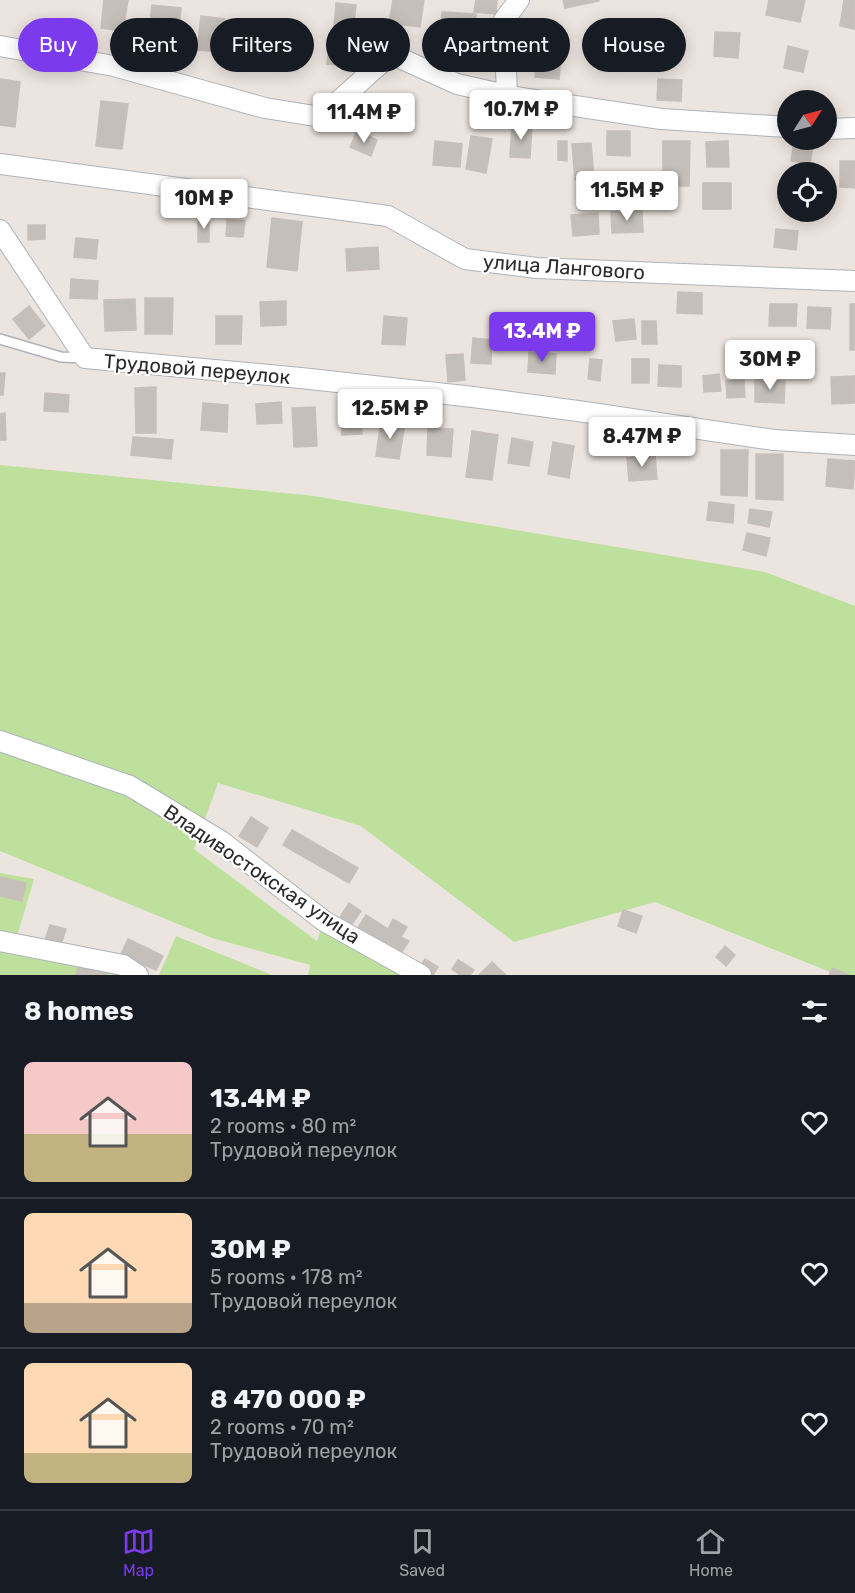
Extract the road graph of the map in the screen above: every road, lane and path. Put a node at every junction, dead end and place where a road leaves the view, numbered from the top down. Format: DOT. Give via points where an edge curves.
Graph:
graph roads {
  1 [pos="519,0"];
  2 [pos="0,46"];
  3 [pos="507,95"];
  4 [pos="777,126"];
  5 [pos="855,128"];
  6 [pos="837,129"];
  7 [pos="0,164"];
  8 [pos="0,230"];
  9 [pos="855,281"];
  10 [pos="0,339"];
  11 [pos="85,358"];
  12 [pos="855,445"];
  13 [pos="0,741"];
  14 [pos="0,941"];
  15 [pos="138,975"];
  16 [pos="421,975"];
  1 -- 3 [label="street" via="504,20"];
  2 -- 3 [label="street" via="114,66 264,108 321,117 391,54 457,84"];
  3 -- 4 [label="street" via="661,118"];
  5 -- 6 [label="street"];
  7 -- 9 [label="street, улица Лангового" via="388,216 465,259 537,268"];
  8 -- 11 [label="street, Трудовой переулок"];
  10 -- 11 [label="lane" via="61,357"];
  11 -- 12 [label="street, Трудовой переулок" via="462,396 774,440"];
  13 -- 16 [label="street, Владивостокская улица" via="130,786 221,841 324,921"];
  14 -- 15 [label="street" via="123,965"];
}
